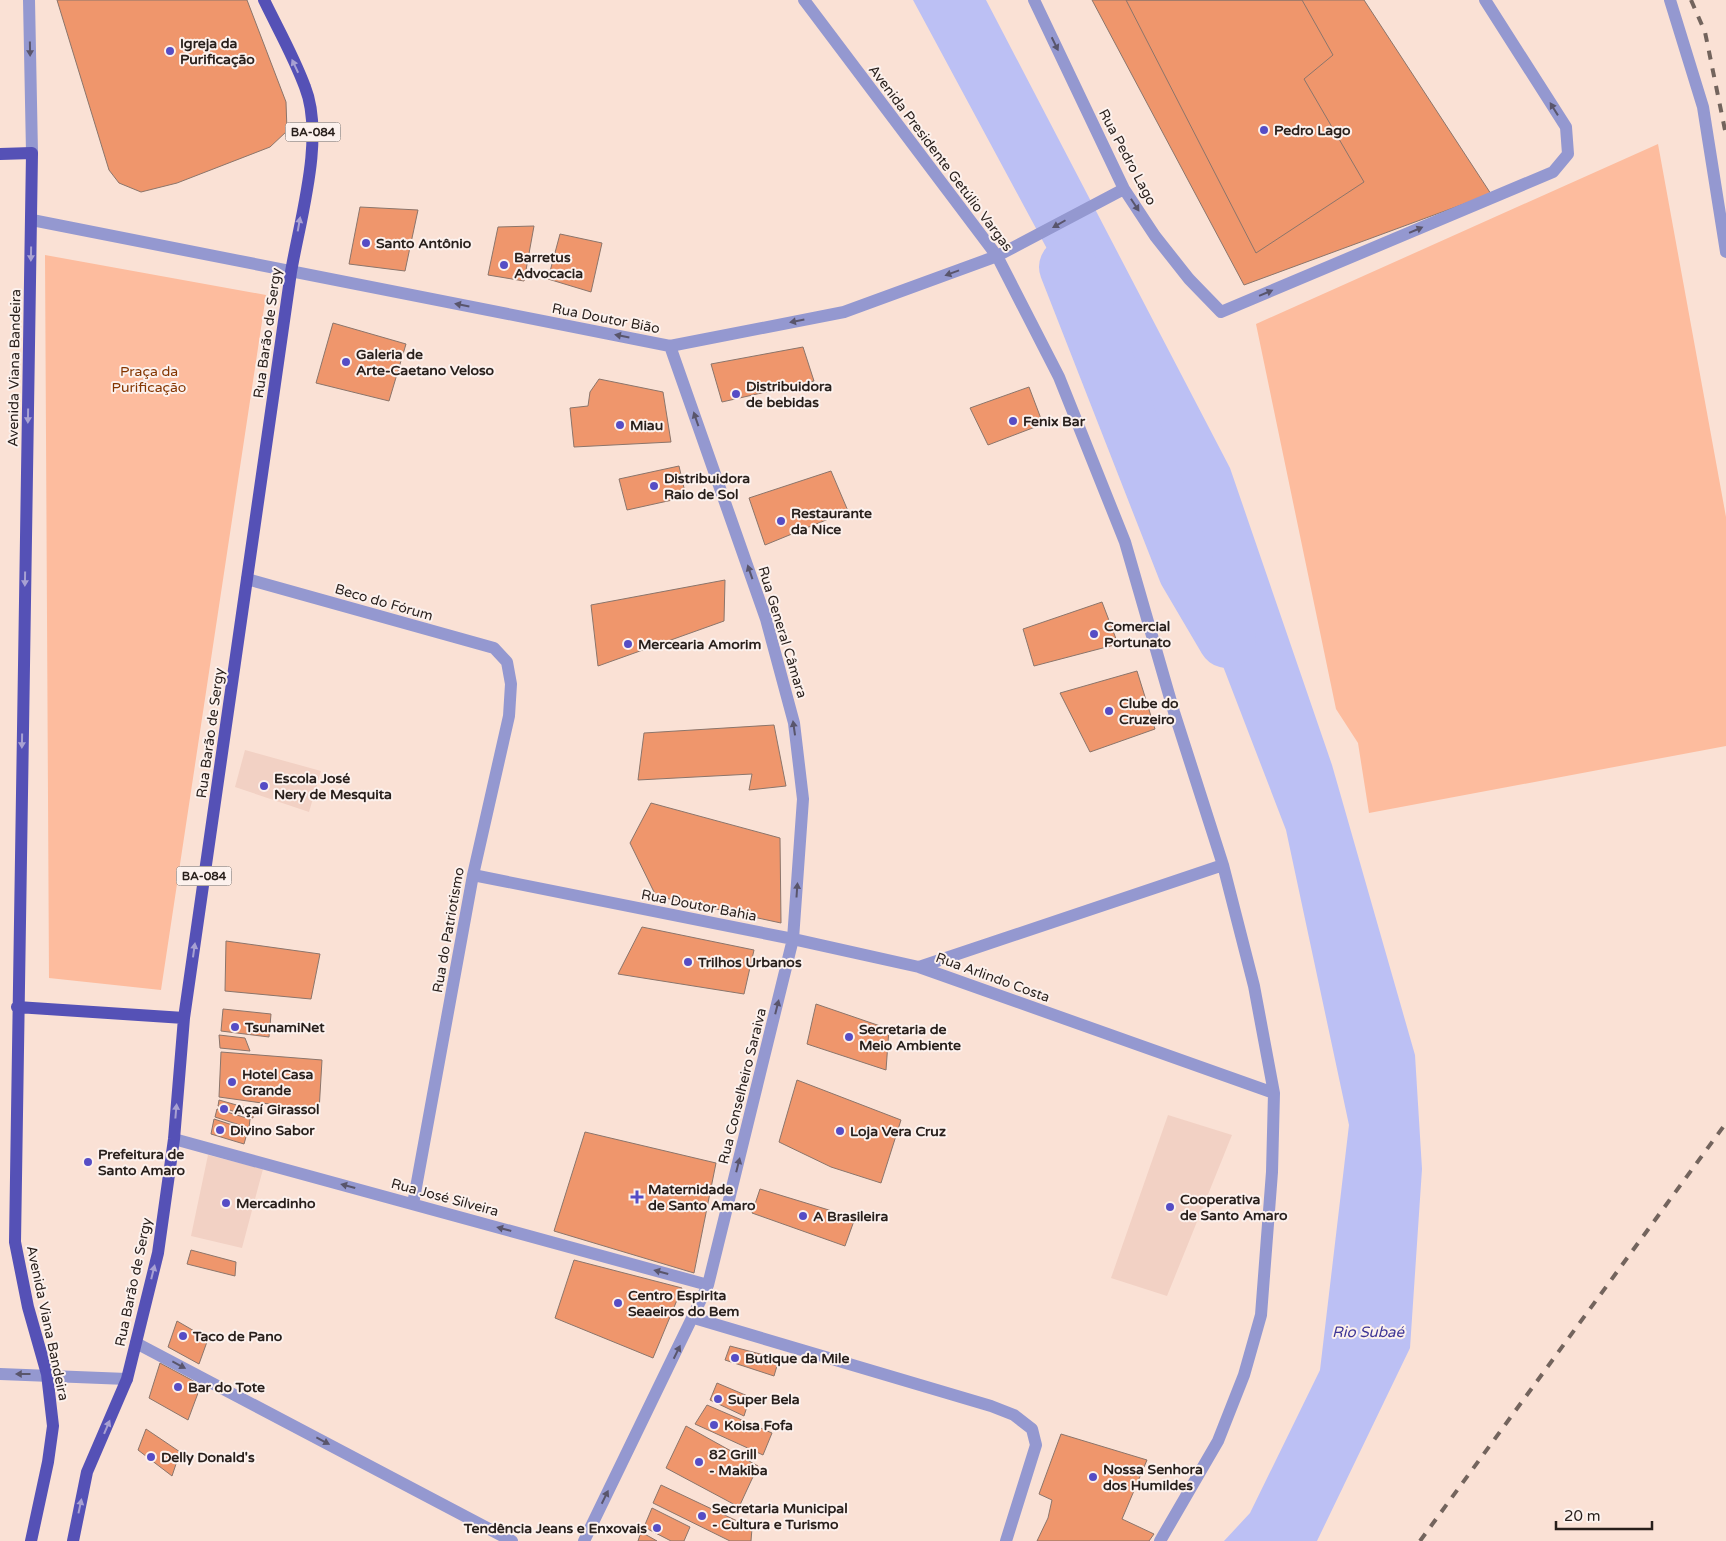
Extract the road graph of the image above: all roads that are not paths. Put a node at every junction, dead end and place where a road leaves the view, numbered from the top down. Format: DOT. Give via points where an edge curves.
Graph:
graph roads {
  1 [pos="29,0"];
  2 [pos="264,0"];
  3 [pos="804,0"];
  4 [pos="1034,0"];
  5 [pos="1485,0"];
  6 [pos="1670,0"];
  7 [pos="32,152"];
  8 [pos="0,154"];
  9 [pos="1124,189"];
  10 [pos="32,220"];
  11 [pos="1726,252"];
  12 [pos="998,256"];
  13 [pos="291,272"];
  14 [pos="670,346"];
  15 [pos="247,579"];
  16 [pos="508,662"];
  17 [pos="1223,865"];
  18 [pos="473,875"];
  19 [pos="793,938"];
  20 [pos="919,967"];
  21 [pos="17,1007"];
  22 [pos="184,1018"];
  23 [pos="1274,1093"];
  24 [pos="174,1138"];
  25 [pos="413,1204"];
  26 [pos="708,1285"];
  27 [pos="694,1318"];
  28 [pos="136,1343"];
  29 [pos="0,1374"];
  30 [pos="46,1374"];
  31 [pos="127,1379"];
  32 [pos="31,1541"];
  33 [pos="73,1541"];
  34 [pos="512,1541"];
  35 [pos="584,1541"];
  36 [pos="1006,1541"];
  37 [pos="1160,1541"];
  1 -- 7 [label="street, Avenida Viana Bandeira, one-way"];
  13 -- 2 [label="main road, Rua Barão de Sergy / BA-084, one-way" via="311,160 313,124 306,88"];
  3 -- 12 [label="street, Avenida Presidente Getúlio Vargas"];
  4 -- 9 [label="street, Rua Pedro Lago, one-way"];
  9 -- 5 [label="street, Rua Pedro Lago, one-way" via="1155,236 1189,279 1221,312 1553,172 1568,154 1566,127"];
  6 -- 11 [label="street" via="1703,107"];
  7 -- 8 [label="main road"];
  7 -- 10 [label="main road, Avenida Viana Bandeira"];
  9 -- 12 [label="street, Rua Doutor Bião, one-way"];
  10 -- 13 [label="street, Rua Doutor Bião"];
  10 -- 21 [label="main road, Avenida Viana Bandeira, one-way"];
  12 -- 14 [label="street, Rua Doutor Bião, one-way" via="844,312"];
  12 -- 17 [label="street, Avenida Presidente Getúlio Vargas" via="1059,377 1124,542"];
  14 -- 13 [label="street, Rua Doutor Bião, one-way"];
  13 -- 15 [label="main road, Rua Barão de Sergy / BA-084"];
  19 -- 14 [label="street, Rua General Câmara, one-way" via="803,799 794,723 766,619"];
  15 -- 16 [label="street, Beco do Fórum" via="494,648"];
  22 -- 15 [label="main road, Rua Barão de Sergy / BA-084, one-way"];
  16 -- 18 [label="street, Rua do Patriotismo" via="511,684 509,716"];
  17 -- 20 [label="street, Rua Arlindo Costa"];
  17 -- 23 [label="street, Avenida Presidente Getúlio Vargas" via="1254,986"];
  18 -- 19 [label="street, Rua Doutor Bahia"];
  18 -- 25 [label="street, Rua do Patriotismo"];
  19 -- 20 [label="street, Rua Doutor Bahia"];
  26 -- 19 [label="street, Rua Conselheiro Saraiva, one-way"];
  20 -- 23 [label="street, Rua Arlindo Costa"];
  21 -- 22 [label="main road"];
  21 -- 30 [label="main road, Avenida Viana Bandeira" via="15,1242"];
  24 -- 22 [label="main road, Rua Barão de Sergy / BA-084, one-way"];
  23 -- 37 [label="street, Avenida Presidente Getúlio Vargas" via="1272,1172 1260,1315 1244,1375 1218,1441"];
  25 -- 24 [label="street, Rua José Silveira, one-way"];
  28 -- 24 [label="main road, Rua Barão de Sergy / BA-084, one-way" via="158,1254"];
  26 -- 25 [label="street, Rua José Silveira, one-way"];
  26 -- 27 [label="street, Rua Conselheiro Saraiva"];
  35 -- 27 [label="street, Rua Conselheiro Saraiva, one-way"];
  27 -- 36 [label="street" via="1014,1415 1032,1430 1036,1445"];
  28 -- 31 [label="main road, Rua Barão de Sergy / BA-084"];
  28 -- 34 [label="street, one-way"];
  30 -- 29 [label="street, one-way"];
  30 -- 31 [label="street"];
  30 -- 32 [label="main road, Avenida Viana Bandeira" via="53,1426"];
  33 -- 31 [label="main road, Rua Barão de Sergy / BA-084, one-way" via="88,1472"];
}
